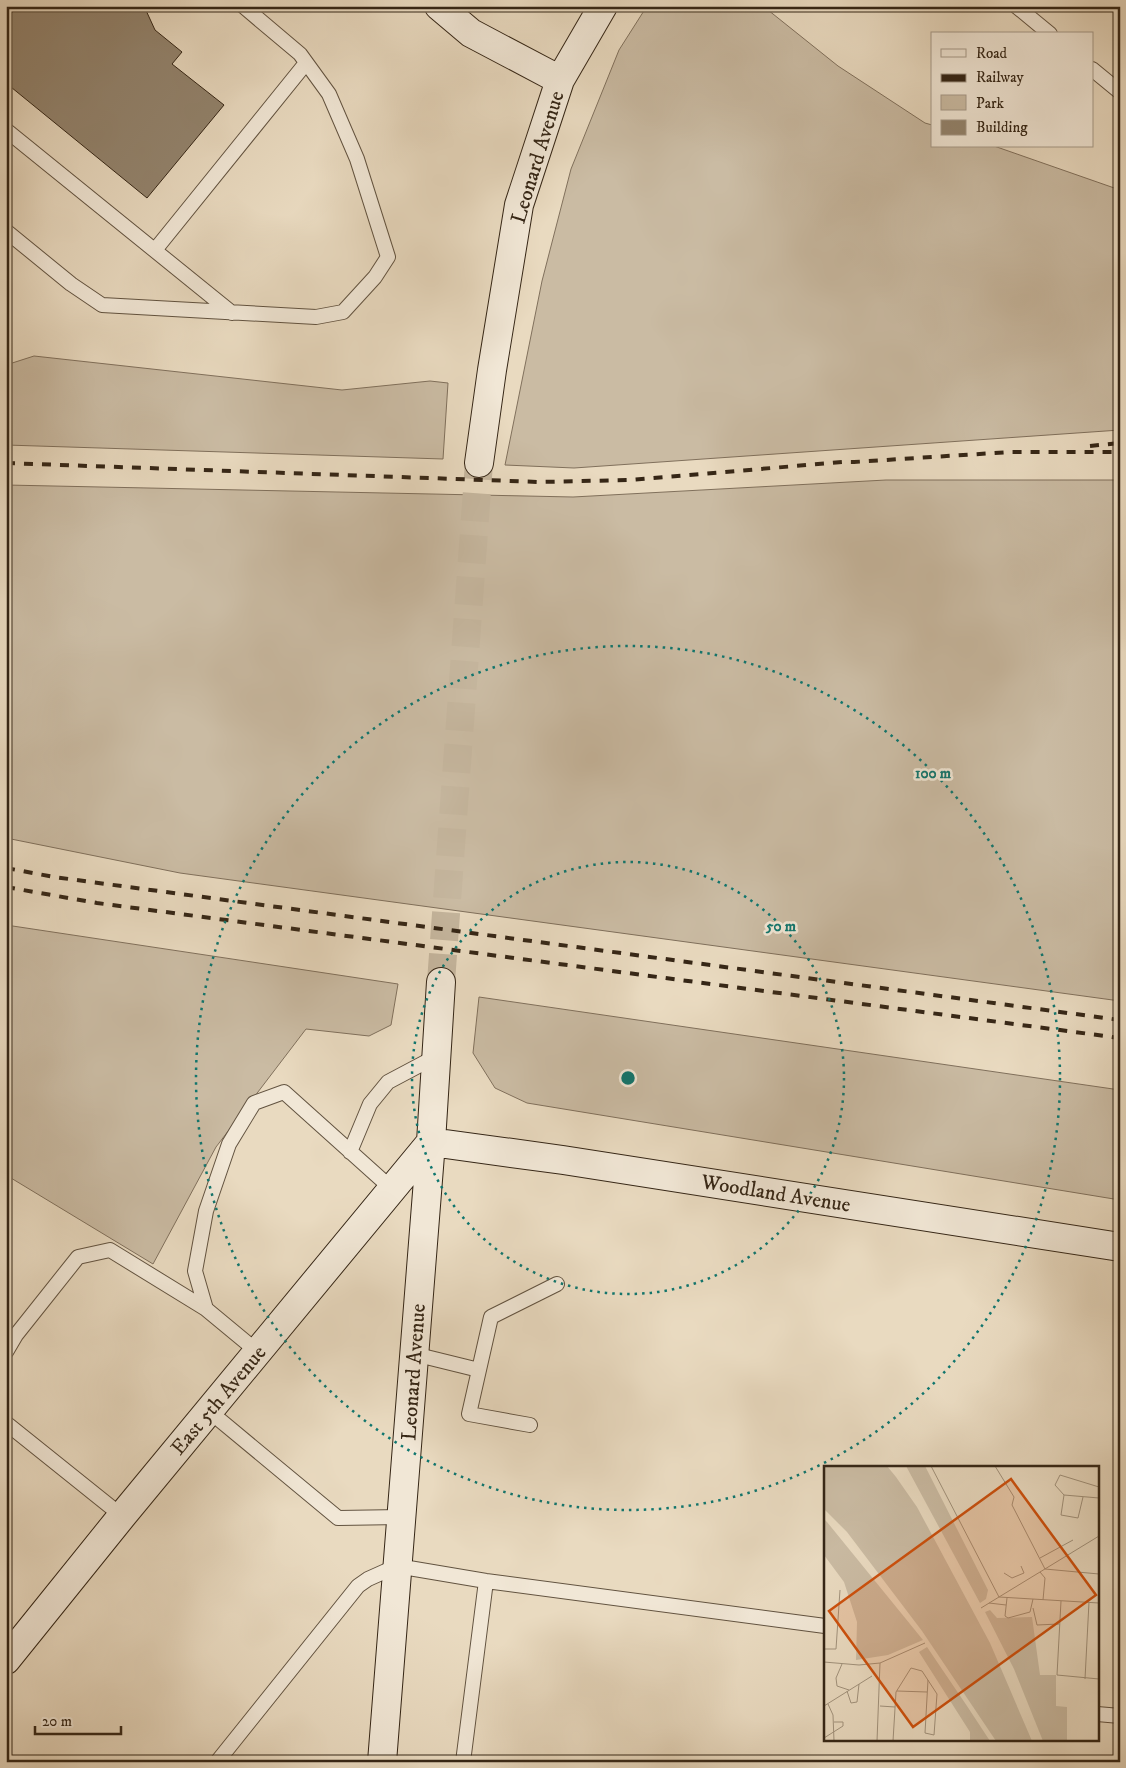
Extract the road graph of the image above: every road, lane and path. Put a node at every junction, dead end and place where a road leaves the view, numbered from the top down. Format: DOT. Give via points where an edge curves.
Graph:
graph roads {
  1 [pos="243,6"];
  2 [pos="439,6"];
  3 [pos="603,6"];
  4 [pos="1016,6"];
  5 [pos="1048,32"];
  6 [pos="306,63"];
  7 [pos="1094,71"];
  8 [pos="560,80"];
  9 [pos="1120,92"];
  10 [pos="6,130"];
  11 [pos="6,231"];
  12 [pos="155,250"];
  13 [pos="232,312"];
  14 [pos="479,463"];
  15 [pos="441,982"];
  16 [pos="437,1056"];
  17 [pos="431,1142"];
  18 [pos="350,1152"];
  19 [pos="392,1190"];
  20 [pos="1120,1247"];
  21 [pos="558,1284"];
  22 [pos="206,1309"];
  23 [pos="6,1352"];
  24 [pos="258,1352"];
  25 [pos="414,1354"];
  26 [pos="478,1370"];
  27 [pos="209,1411"];
  28 [pos="6,1423"];
  29 [pos="530,1425"];
  30 [pos="122,1516"];
  31 [pos="401,1518"];
  32 [pos="397,1566"];
  33 [pos="486,1581"];
  34 [pos="824,1626"];
  35 [pos="6,1660"];
  36 [pos="1098,1714"];
  37 [pos="1120,1716"];
  38 [pos="217,1762"];
  39 [pos="382,1762"];
  40 [pos="463,1762"];
  1 -- 6 [label="lane" via="300,54"];
  2 -- 8 [label="main road, Leonard Avenue" via="471,33"];
  3 -- 8 [label="main road"];
  4 -- 5 [label="lane"];
  6 -- 12 [label="lane"];
  6 -- 13 [label="lane" via="329,94 357,160 388,257 375,277 343,312 316,317"];
  7 -- 9 [label="lane"];
  8 -- 14 [label="main road, Leonard Avenue" via="519,205"];
  10 -- 12 [label="lane"];
  11 -- 13 [label="lane" via="102,305"];
  12 -- 13 [label="lane"];
  15 -- 16 [label="main road, Leonard Avenue"];
  16 -- 17 [label="main road, Leonard Avenue"];
  16 -- 18 [label="lane" via="388,1082 370,1104"];
  17 -- 19 [label="main road, East 5th Avenue"];
  17 -- 20 [label="main road, Woodland Avenue"];
  17 -- 25 [label="main road, Leonard Avenue"];
  18 -- 19 [label="lane"];
  18 -- 22 [label="lane" via="284,1092 254,1103 229,1144 206,1211 195,1271"];
  19 -- 24 [label="main road, East 5th Avenue"];
  21 -- 26 [label="lane" via="491,1317"];
  22 -- 23 [label="lane" via="110,1250 78,1256"];
  22 -- 24 [label="lane"];
  24 -- 27 [label="main road, East 5th Avenue"];
  25 -- 26 [label="lane"];
  25 -- 31 [label="main road, Leonard Avenue"];
  26 -- 29 [label="lane" via="469,1414"];
  27 -- 30 [label="main road, East 5th Avenue"];
  27 -- 31 [label="lane" via="338,1518"];
  28 -- 30 [label="lane"];
  30 -- 35 [label="main road, East 5th Avenue"];
  31 -- 32 [label="main road, Leonard Avenue"];
  32 -- 33 [label="lane"];
  32 -- 38 [label="lane" via="358,1586"];
  32 -- 39 [label="main road, Leonard Avenue"];
  33 -- 34 [label="lane"];
  33 -- 40 [label="lane"];
  36 -- 37 [label="lane"];
}
